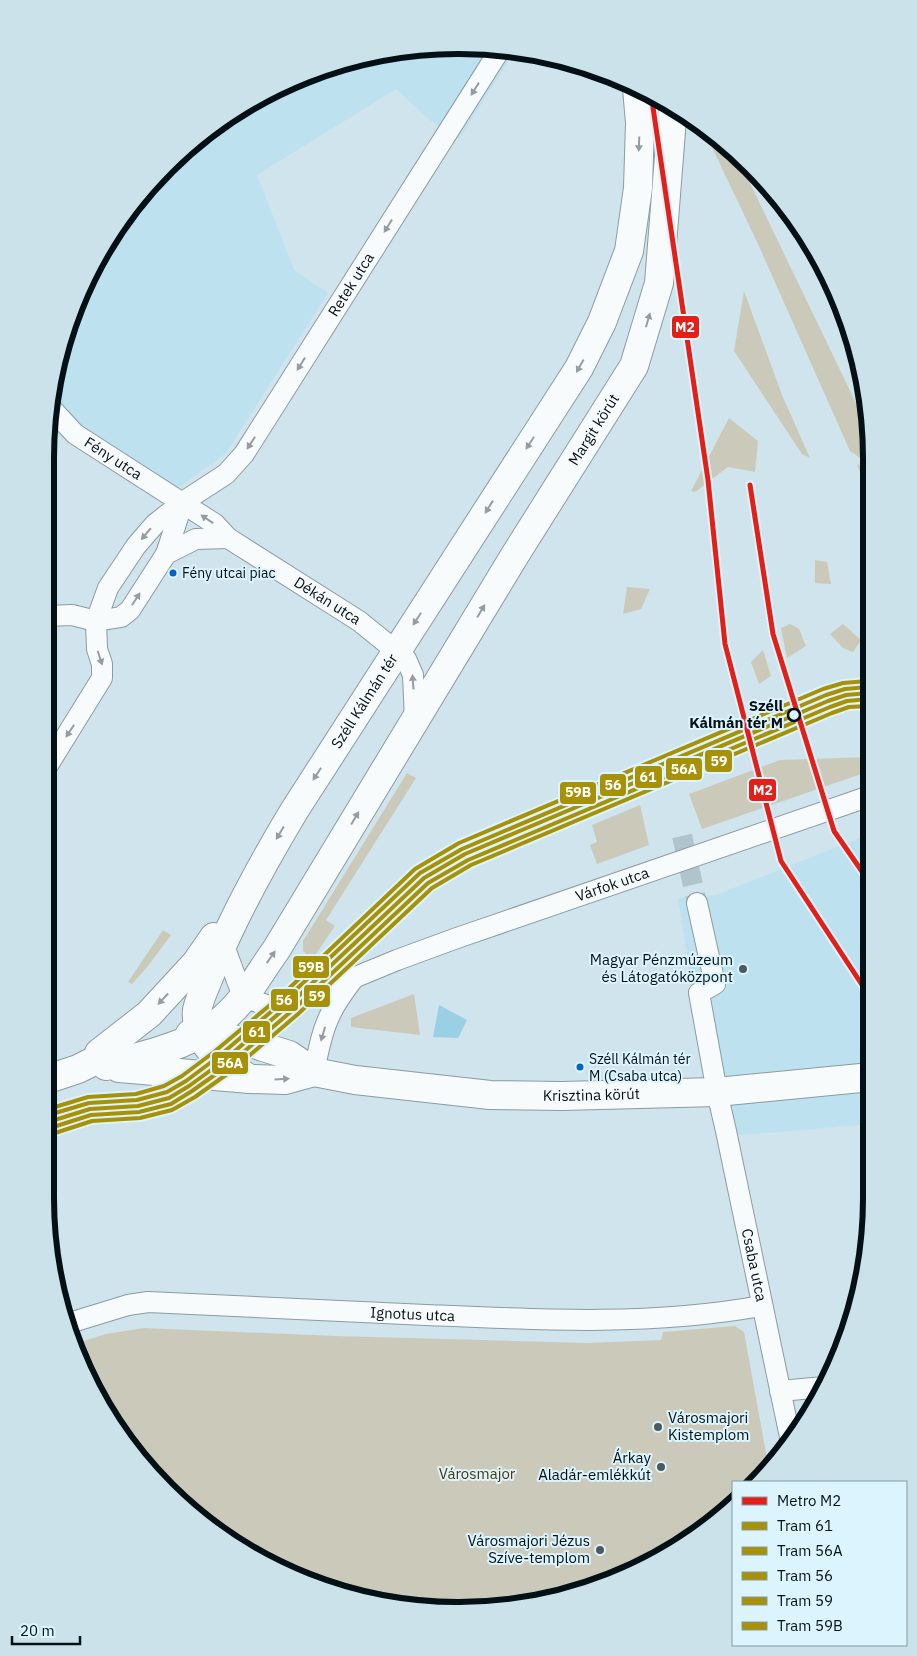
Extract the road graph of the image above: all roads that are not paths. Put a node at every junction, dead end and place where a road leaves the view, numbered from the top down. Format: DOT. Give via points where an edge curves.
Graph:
graph roads {
  1 [pos="496,56"];
  2 [pos="637,94"];
  3 [pos="671,115"];
  4 [pos="678,119"];
  5 [pos="670,138"];
  6 [pos="56,414"];
  7 [pos="183,502"];
  8 [pos="228,538"];
  9 [pos="166,554"];
  10 [pos="54,616"];
  11 [pos="96,621"];
  12 [pos="396,651"];
  13 [pos="415,720"];
  14 [pos="54,757"];
  15 [pos="863,798"];
  16 [pos="267,856"];
  17 [pos="697,903"];
  18 [pos="223,943"];
  19 [pos="356,977"];
  20 [pos="243,997"];
  21 [pos="201,1034"];
  22 [pos="263,1046"];
  23 [pos="106,1066"];
  24 [pos="78,1069"];
  25 [pos="314,1072"];
  26 [pos="54,1077"];
  27 [pos="863,1078"];
  28 [pos="250,1079"];
  29 [pos="717,1092"];
  30 [pos="761,1306"];
  31 [pos="73,1322"];
  32 [pos="816,1388"];
  33 [pos="780,1391"];
  34 [pos="789,1431"];
  1 -- 7 [label="street, Retek utca, one-way" via="244,454 226,474"];
  2 -- 12 [label="main road, one-way" via="640,123 636,205 629,251 602,322 579,368"];
  3 -- 5 [label="main road, Margit körút"];
  4 -- 5 [label="street"];
  13 -- 5 [label="main road, Margit körút, one-way" via="634,366 659,283"];
  6 -- 7 [label="street, Fény utca" via="75,434"];
  8 -- 7 [label="street, Dékán utca, one-way" via="215,524"];
  7 -- 9 [label="street"];
  7 -- 11 [label="street, Retek utca, one-way" via="154,524 136,546 108,588"];
  8 -- 9 [label="street" via="196,539"];
  8 -- 12 [label="street, Dékán utca" via="359,621"];
  11 -- 9 [label="street, one-way" via="122,616 130,610"];
  10 -- 11 [label="street" via="72,615"];
  11 -- 14 [label="street, Retek utca, one-way" via="102,678"];
  13 -- 12 [label="street, Széll Kálmán tér, one-way" via="410,667"];
  12 -- 16 [label="main road, Széll Kálmán tér, one-way"];
  20 -- 13 [label="main road, one-way" via="276,950"];
  15 -- 19 [label="street, Várfok utca" via="457,938"];
  16 -- 18 [label="main road, Széll Kálmán tér"];
  16 -- 24 [label="main road, one-way" via="196,963 149,1014"];
  17 -- 29 [label="street, Csaba utca" via="715,984 699,993"];
  18 -- 20 [label="street"];
  18 -- 21 [label="main road, Széll Kálmán tér" via="196,1012"];
  19 -- 20 [label="street, Várfok utca" via="290,1004 269,1006"];
  19 -- 25 [label="street, one-way" via="330,1015"];
  20 -- 21 [label="main road" via="225,1017"];
  20 -- 22 [label="main road" via="245,1026"];
  21 -- 22 [label="main road"];
  21 -- 23 [label="main road"];
  21 -- 24 [label="main road" via="159,1035 122,1047"];
  21 -- 28 [label="main road, Széll Kálmán tér" via="213,1054"];
  22 -- 25 [label="main road, Krisztina körút" via="289,1055"];
  23 -- 24 [label="main road"];
  23 -- 28 [label="main road"];
  24 -- 26 [label="main road"];
  28 -- 25 [label="main road, Krisztina körút, one-way" via="285,1080"];
  25 -- 29 [label="main road, Krisztina körút" via="355,1080 490,1095"];
  27 -- 29 [label="main road, Krisztina körút"];
  29 -- 30 [label="street, Csaba utca"];
  30 -- 31 [label="street, Ignotus utca" via="674,1317 587,1321 148,1302"];
  30 -- 33 [label="street, Csaba utca"];
  32 -- 33 [label="street"];
  33 -- 34 [label="street, Csaba utca"];
}
